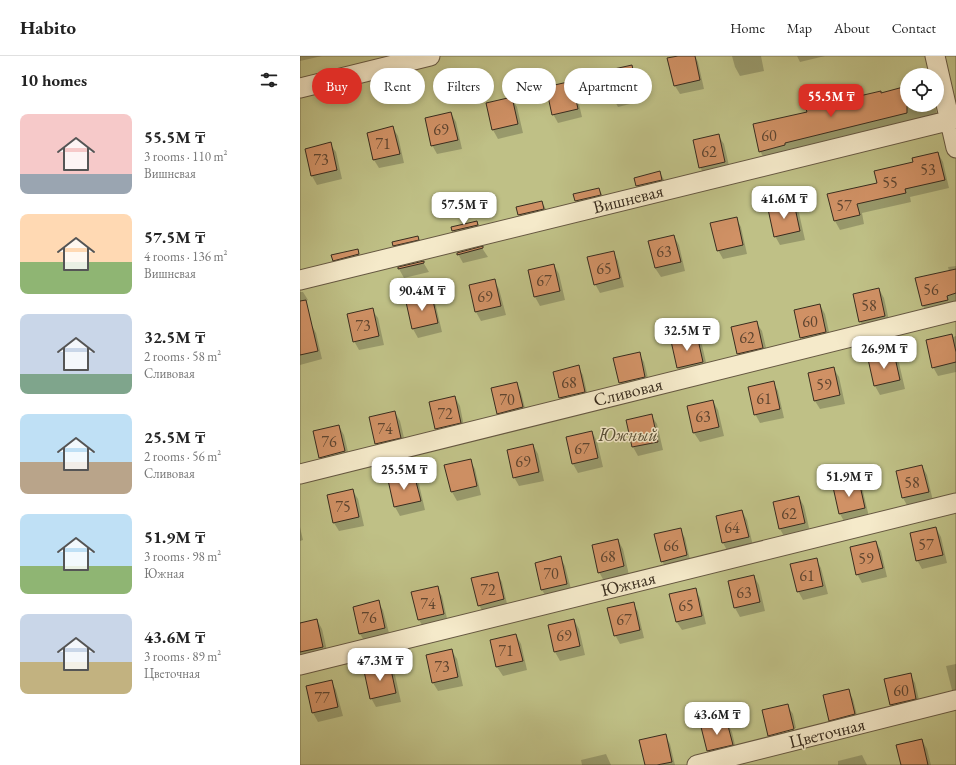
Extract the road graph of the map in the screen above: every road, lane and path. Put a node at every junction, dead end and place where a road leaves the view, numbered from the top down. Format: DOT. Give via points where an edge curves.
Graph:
graph roads {
  1 [pos="430,56"];
  2 [pos="935,56"];
  3 [pos="300,88"];
  4 [pos="952,119"];
  5 [pos="956,148"];
  6 [pos="300,280"];
  7 [pos="956,311"];
  8 [pos="300,474"];
  9 [pos="956,503"];
  10 [pos="300,665"];
  11 [pos="956,700"];
  12 [pos="697,765"];
  1 -- 3 [label="street"];
  2 -- 4 [label="street"];
  4 -- 5 [label="street"];
  4 -- 6 [label="street, Вишневая"];
  7 -- 8 [label="street, Сливовая"];
  9 -- 10 [label="street, Южная"];
  11 -- 12 [label="street, Цветочная"];
}
